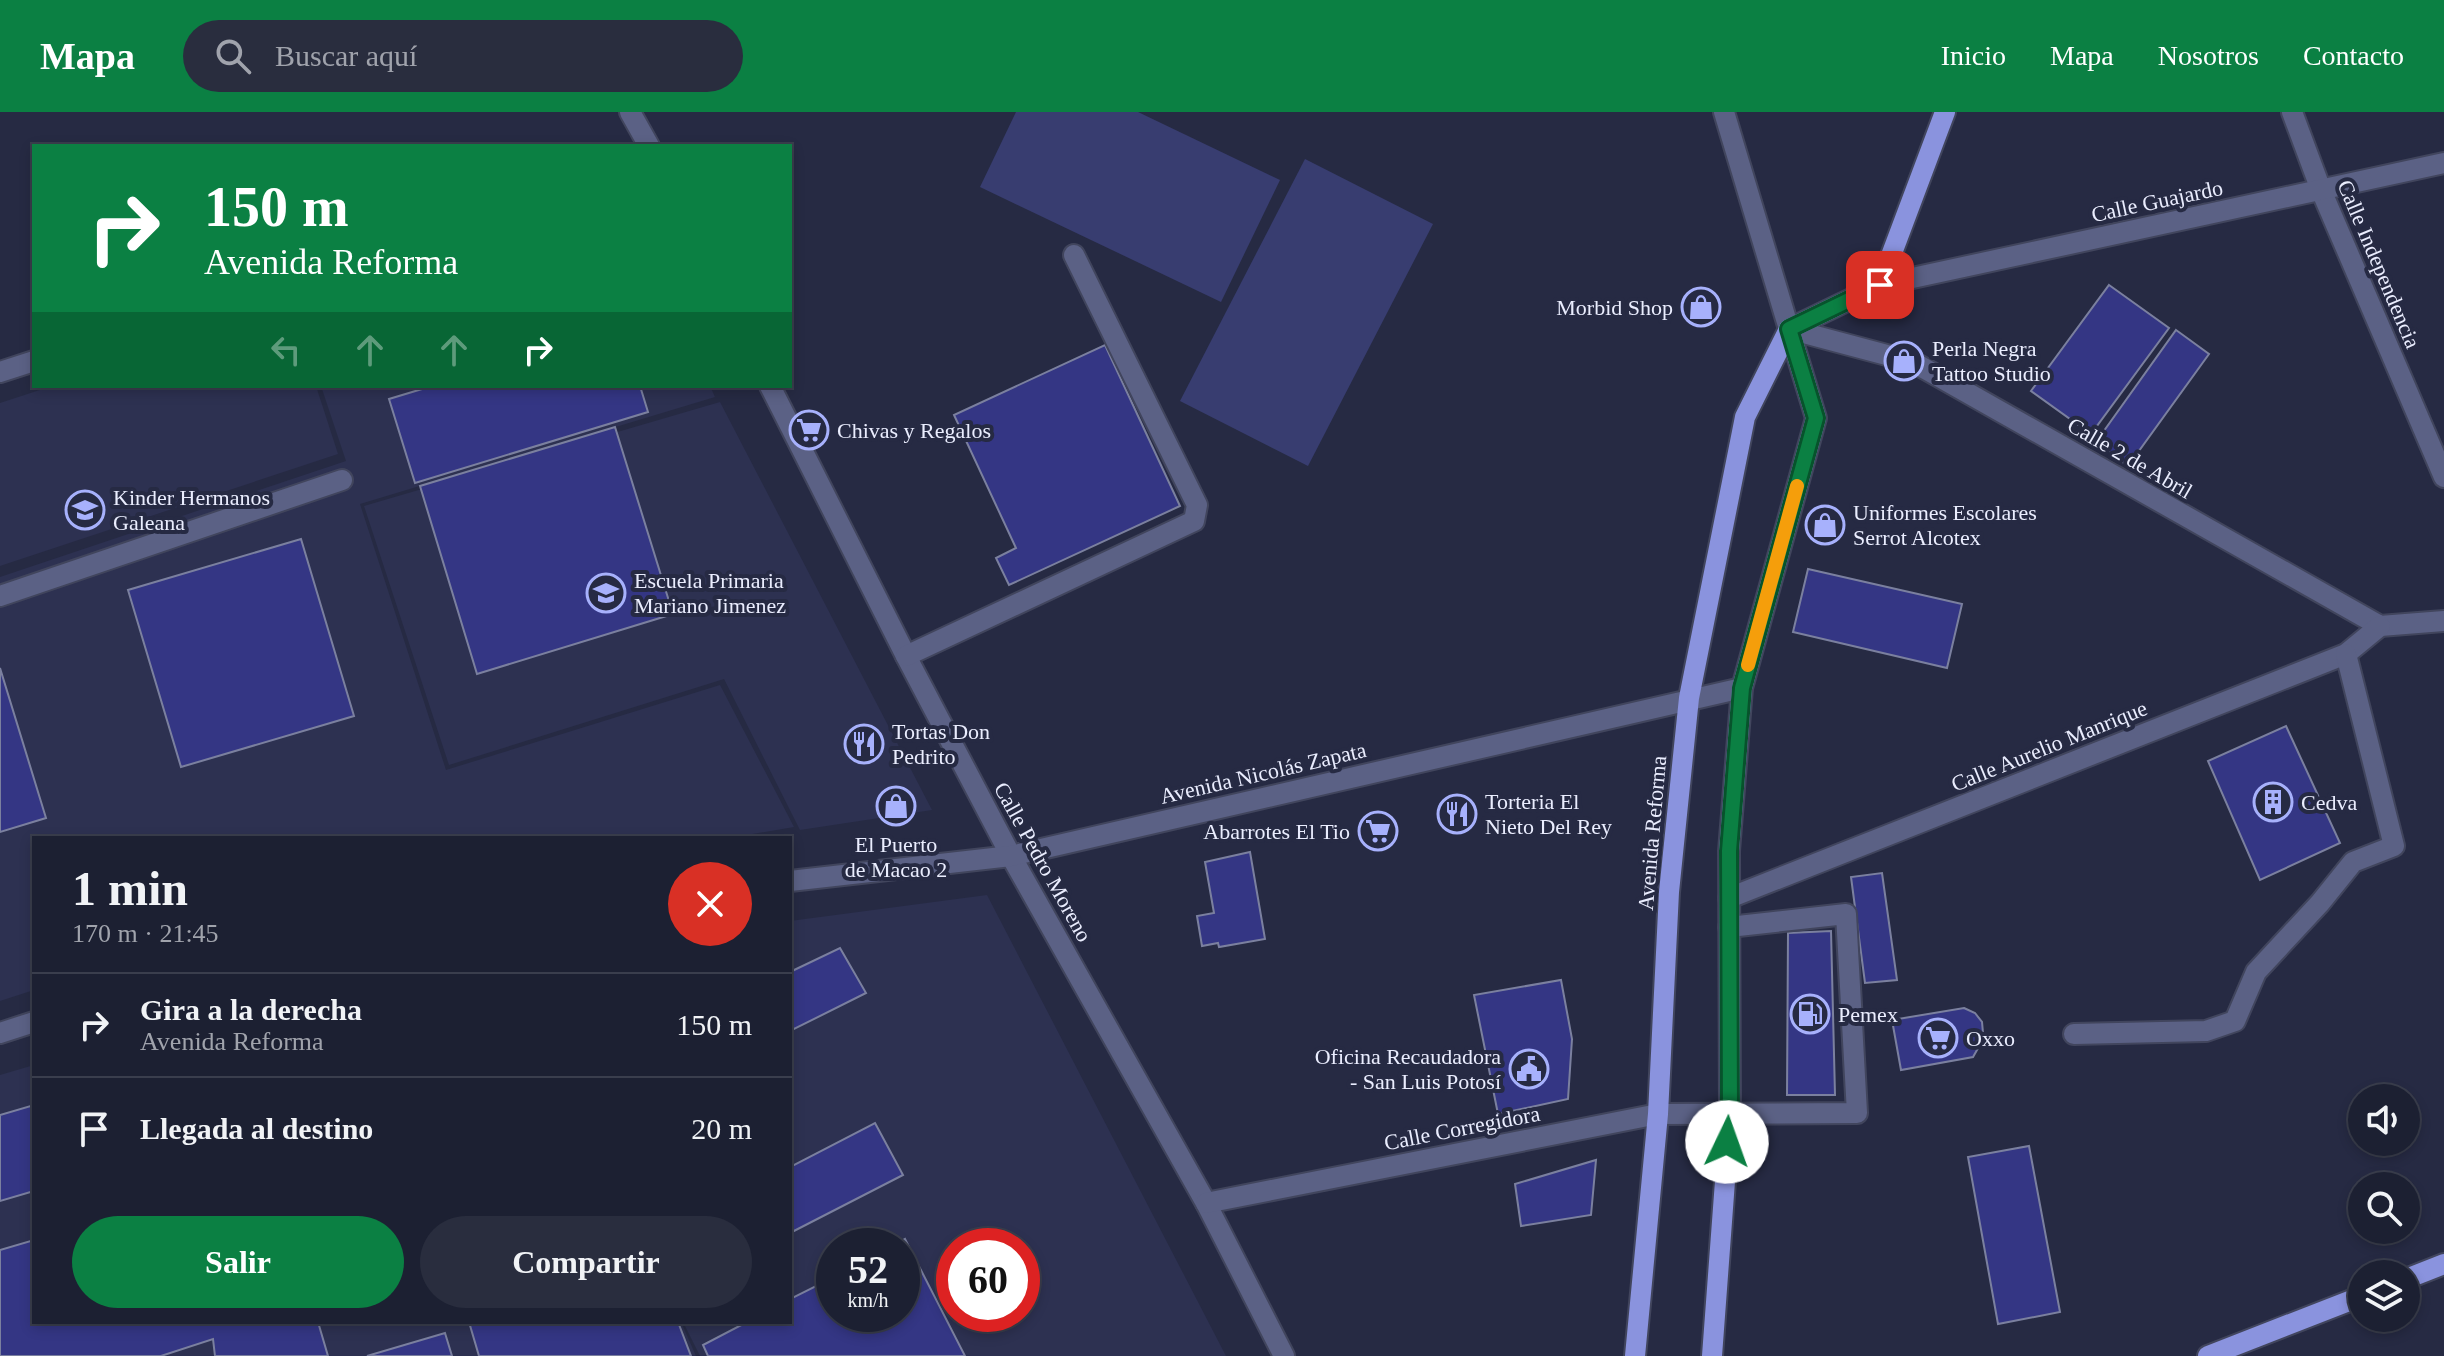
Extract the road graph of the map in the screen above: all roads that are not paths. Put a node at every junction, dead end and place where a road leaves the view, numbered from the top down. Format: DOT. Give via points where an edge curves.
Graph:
graph roads {
  1 [pos="630,112"];
  2 [pos="1724,112"];
  3 [pos="1945,112"];
  4 [pos="2292,112"];
  5 [pos="648,144"];
  6 [pos="2444,163"];
  7 [pos="2321,190"];
  8 [pos="1074,255"];
  9 [pos="1880,285"];
  10 [pos="1789,329"];
  11 [pos="32,362"];
  12 [pos="0,372"];
  13 [pos="771,388"];
  14 [pos="2444,477"];
  15 [pos="342,480"];
  16 [pos="0,596"];
  17 [pos="2444,621"];
  18 [pos="2380,626"];
  19 [pos="2346,654"];
  20 [pos="906,656"];
  21 [pos="1742,688"];
  22 [pos="1689,698"];
  23 [pos="1011,856"];
  24 [pos="792,881"];
  25 [pos="1729,898"];
  26 [pos="1729,927"];
  27 [pos="32,1023"];
  28 [pos="0,1033"];
  29 [pos="2074,1034"];
  30 [pos="1658,1114"];
  31 [pos="1730,1114"];
  32 [pos="1206,1203"];
  33 [pos="2444,1264"];
  34 [pos="2420,1273"];
  35 [pos="2348,1301"];
  36 [pos="1284,1356"];
  37 [pos="1635,1356"];
  38 [pos="1712,1356"];
  39 [pos="2208,1356"];
  1 -- 5 [label="street"];
  2 -- 10 [label="street"];
  3 -- 9 [label="main road"];
  4 -- 7 [label="street, Calle Independencia"];
  6 -- 7 [label="street, Calle Guajardo"];
  7 -- 9 [label="street, Calle Guajardo"];
  7 -- 14 [label="street, Calle Independencia"];
  8 -- 20 [label="street" via="1197,505 1194,521"];
  9 -- 10 [label="main road"];
  10 -- 18 [label="street, Calle 2 de Abril" via="1913,362"];
  10 -- 21 [label="main road" via="1816,418"];
  10 -- 22 [label="main road, Avenida Reforma" via="1745,417"];
  11 -- 12 [label="street"];
  13 -- 20 [label="street, Calle Pedro Moreno"];
  15 -- 16 [label="street"];
  17 -- 18 [label="street"];
  18 -- 19 [label="street, Calle Aurelio Manrique"];
  19 -- 25 [label="street, Calle Aurelio Manrique"];
  19 -- 29 [label="street" via="2394,846 2353,862 2256,972 2235,1021 2206,1031"];
  20 -- 23 [label="street, Calle Pedro Moreno"];
  21 -- 22 [label="street, Avenida Nicolás Zapata"];
  21 -- 25 [label="main road"];
  22 -- 23 [label="street, Avenida Nicolás Zapata"];
  22 -- 30 [label="main road, Avenida Reforma" via="1669,892"];
  23 -- 24 [label="street, Avenida Nicolás Zapata"];
  23 -- 32 [label="street, Calle Pedro Moreno"];
  25 -- 26 [label="main road"];
  26 -- 31 [label="main road"];
  26 -- 31 [label="street, Calle Corregidora" via="1846,914 1857,1113"];
  27 -- 28 [label="street"];
  30 -- 31 [label="street, Calle Corregidora"];
  30 -- 32 [label="street, Calle Corregidora"];
  30 -- 37 [label="main road, Avenida Reforma"];
  31 -- 38 [label="main road"];
  32 -- 36 [label="street, Calle Pedro Moreno"];
  33 -- 34 [label="main road"];
  35 -- 39 [label="main road"];
}
